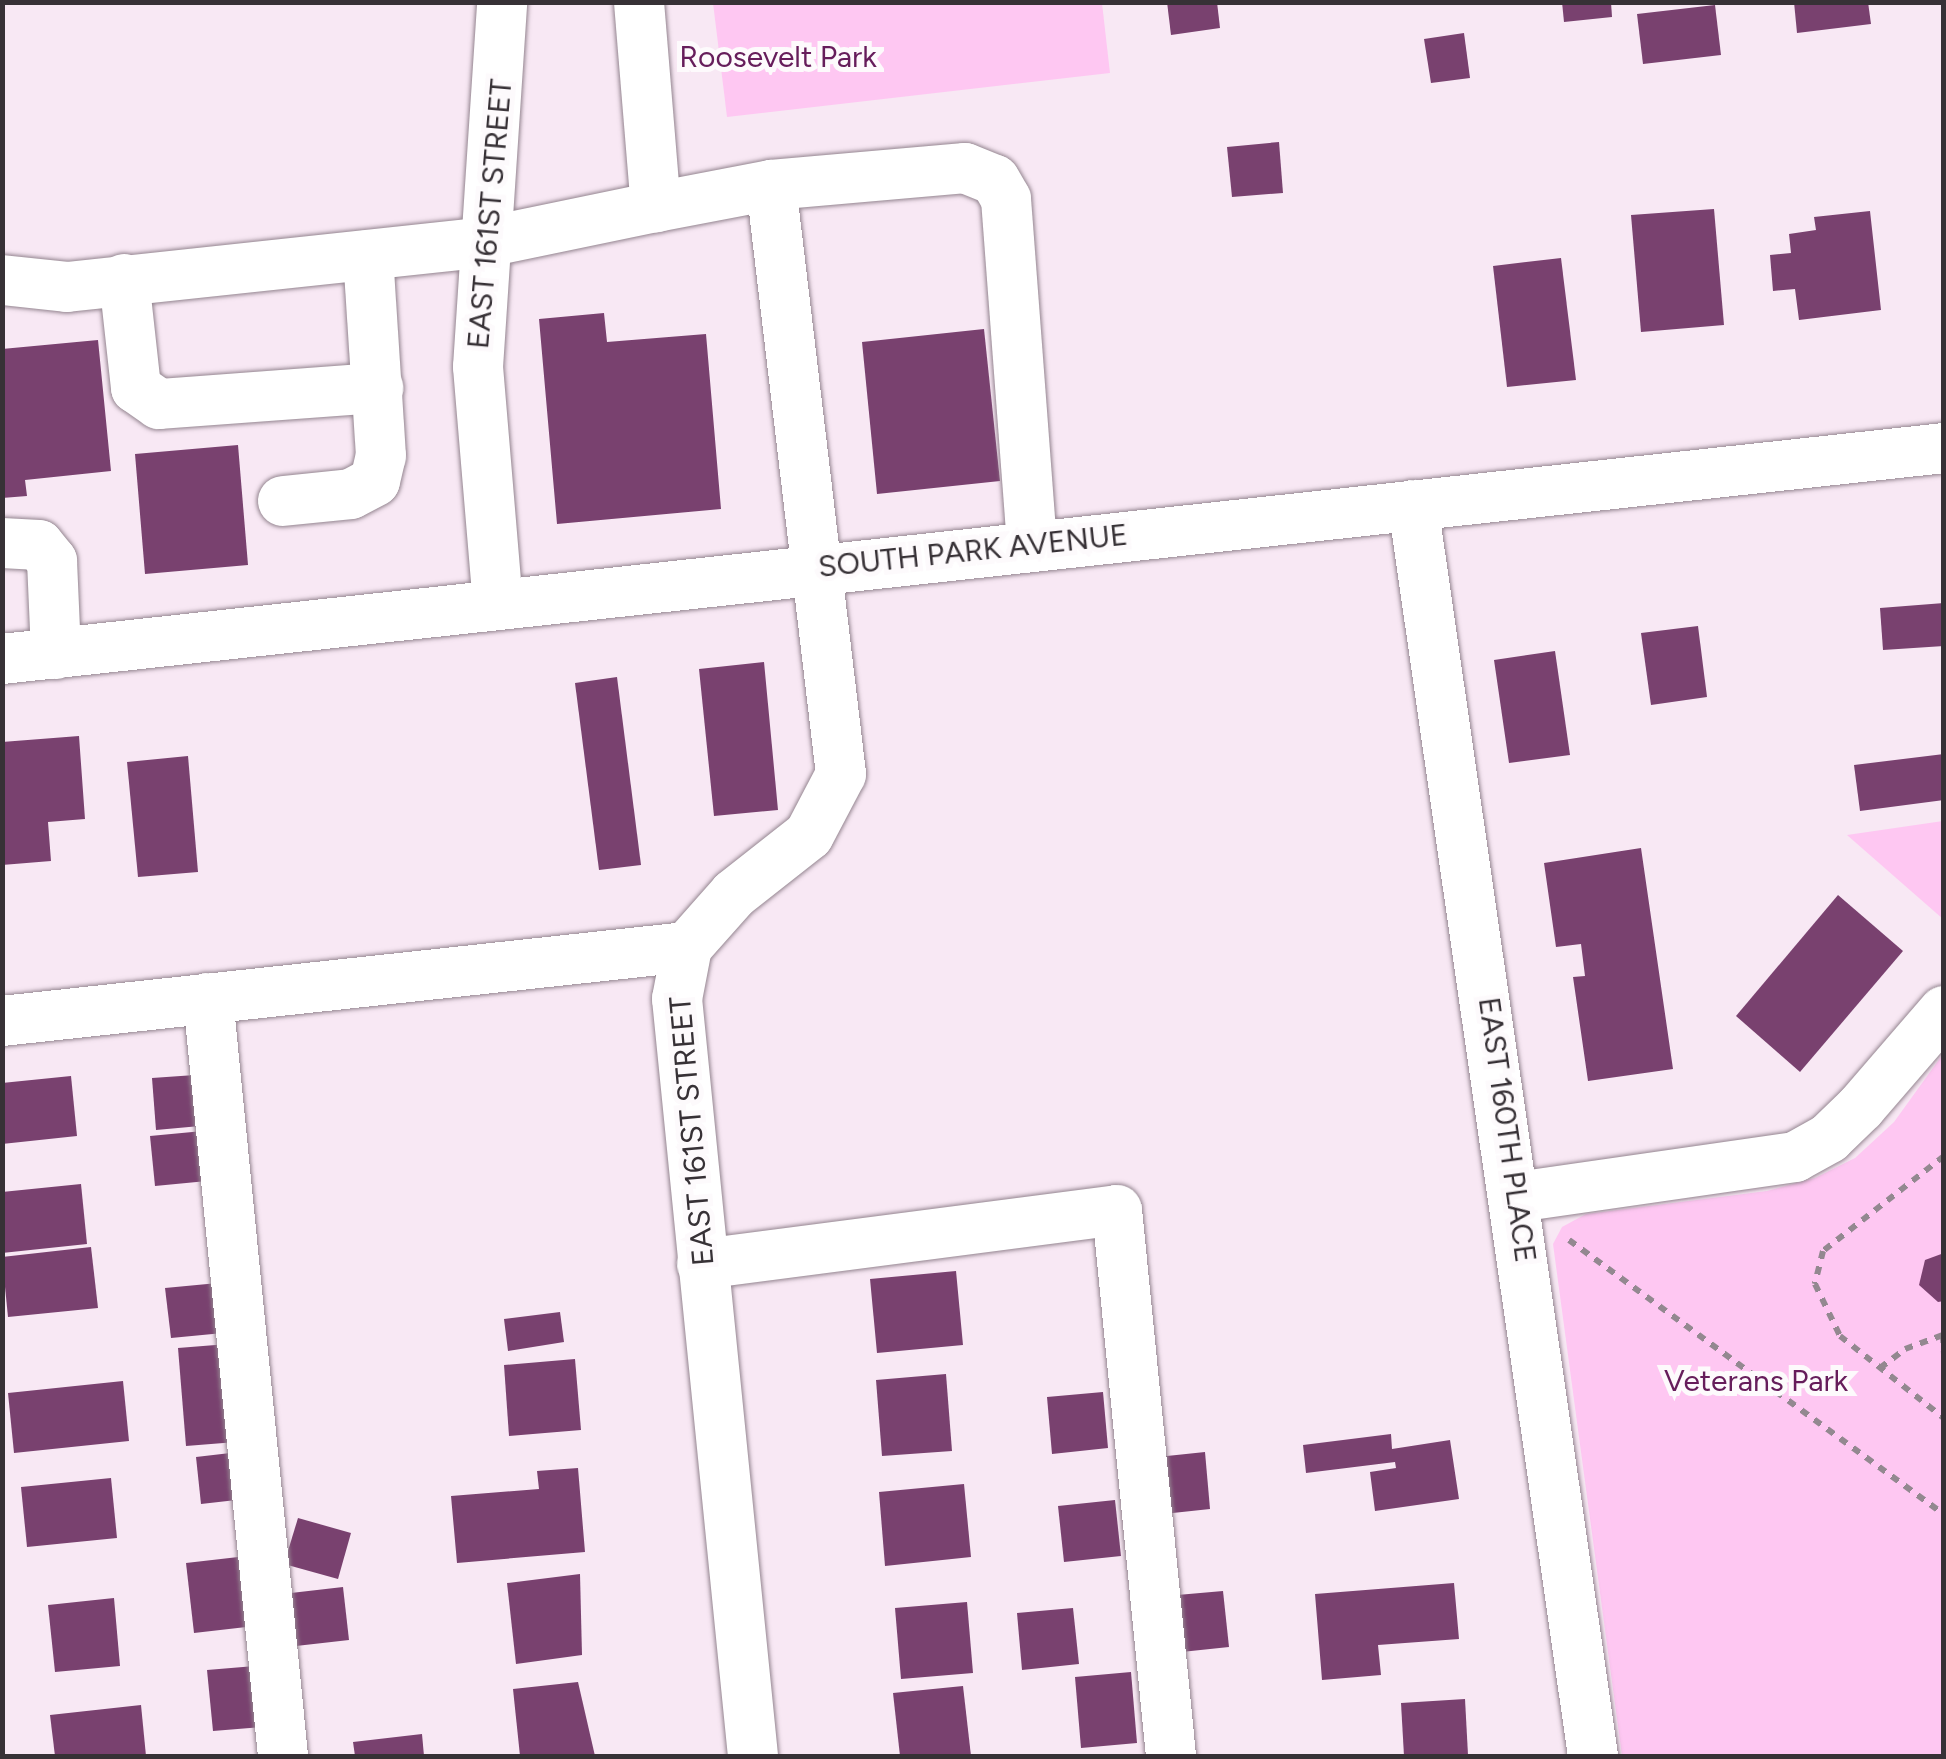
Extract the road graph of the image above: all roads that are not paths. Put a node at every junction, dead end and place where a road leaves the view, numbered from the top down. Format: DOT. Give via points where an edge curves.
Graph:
graph roads {
  1 [pos="502,2"];
  2 [pos="639,2"];
  3 [pos="771,185"];
  4 [pos="656,207"];
  5 [pos="482,243"];
  6 [pos="368,254"];
  7 [pos="124,279"];
  8 [pos="2,280"];
  9 [pos="378,388"];
  10 [pos="1944,448"];
  11 [pos="282,501"];
  12 [pos="1413,505"];
  13 [pos="1032,543"];
  14 [pos="2,544"];
  15 [pos="812,569"];
  16 [pos="498,605"];
  17 [pos="56,654"];
  18 [pos="2,659"];
  19 [pos="687,947"];
  20 [pos="208,998"];
  21 [pos="1944,1011"];
  22 [pos="2,1021"];
  23 [pos="1517,1198"];
  24 [pos="702,1264"];
  25 [pos="283,1756"];
  26 [pos="753,1756"];
  27 [pos="1170,1756"];
  28 [pos="1594,1756"];
  1 -- 5 [label="street, EAST 161ST STREET" via="502,67"];
  2 -- 4 [label="street"];
  3 -- 4 [label="street"];
  3 -- 13 [label="street" via="965,168 995,180 1006,199"];
  3 -- 15 [label="street"];
  4 -- 5 [label="street"];
  5 -- 6 [label="street"];
  5 -- 16 [label="street, EAST 161ST STREET" via="478,367"];
  6 -- 7 [label="street"];
  6 -- 9 [label="street"];
  7 -- 8 [label="street" via="67,287"];
  7 -- 9 [label="street" via="136,388 159,404"];
  9 -- 11 [label="street" via="381,456 374,480 351,494"];
  10 -- 12 [label="street, SOUTH PARK AVENUE"];
  12 -- 13 [label="street, SOUTH PARK AVENUE"];
  12 -- 23 [label="street, EAST 160TH PLACE"];
  13 -- 15 [label="street, SOUTH PARK AVENUE"];
  14 -- 17 [label="street" via="39,545 52,561"];
  15 -- 16 [label="street, SOUTH PARK AVENUE"];
  15 -- 19 [label="street" via="840,774 810,835 734,894"];
  16 -- 17 [label="street, SOUTH PARK AVENUE"];
  17 -- 18 [label="street, SOUTH PARK AVENUE"];
  19 -- 20 [label="street"];
  19 -- 24 [label="street, EAST 161ST STREET" via="677,998"];
  20 -- 22 [label="street"];
  20 -- 25 [label="street"];
  21 -- 23 [label="street" via="1860,1107 1828,1138 1794,1157"];
  23 -- 28 [label="street, EAST 160TH PLACE"];
  24 -- 26 [label="street, EAST 161ST STREET"];
  24 -- 27 [label="street" via="1117,1210"];
}
